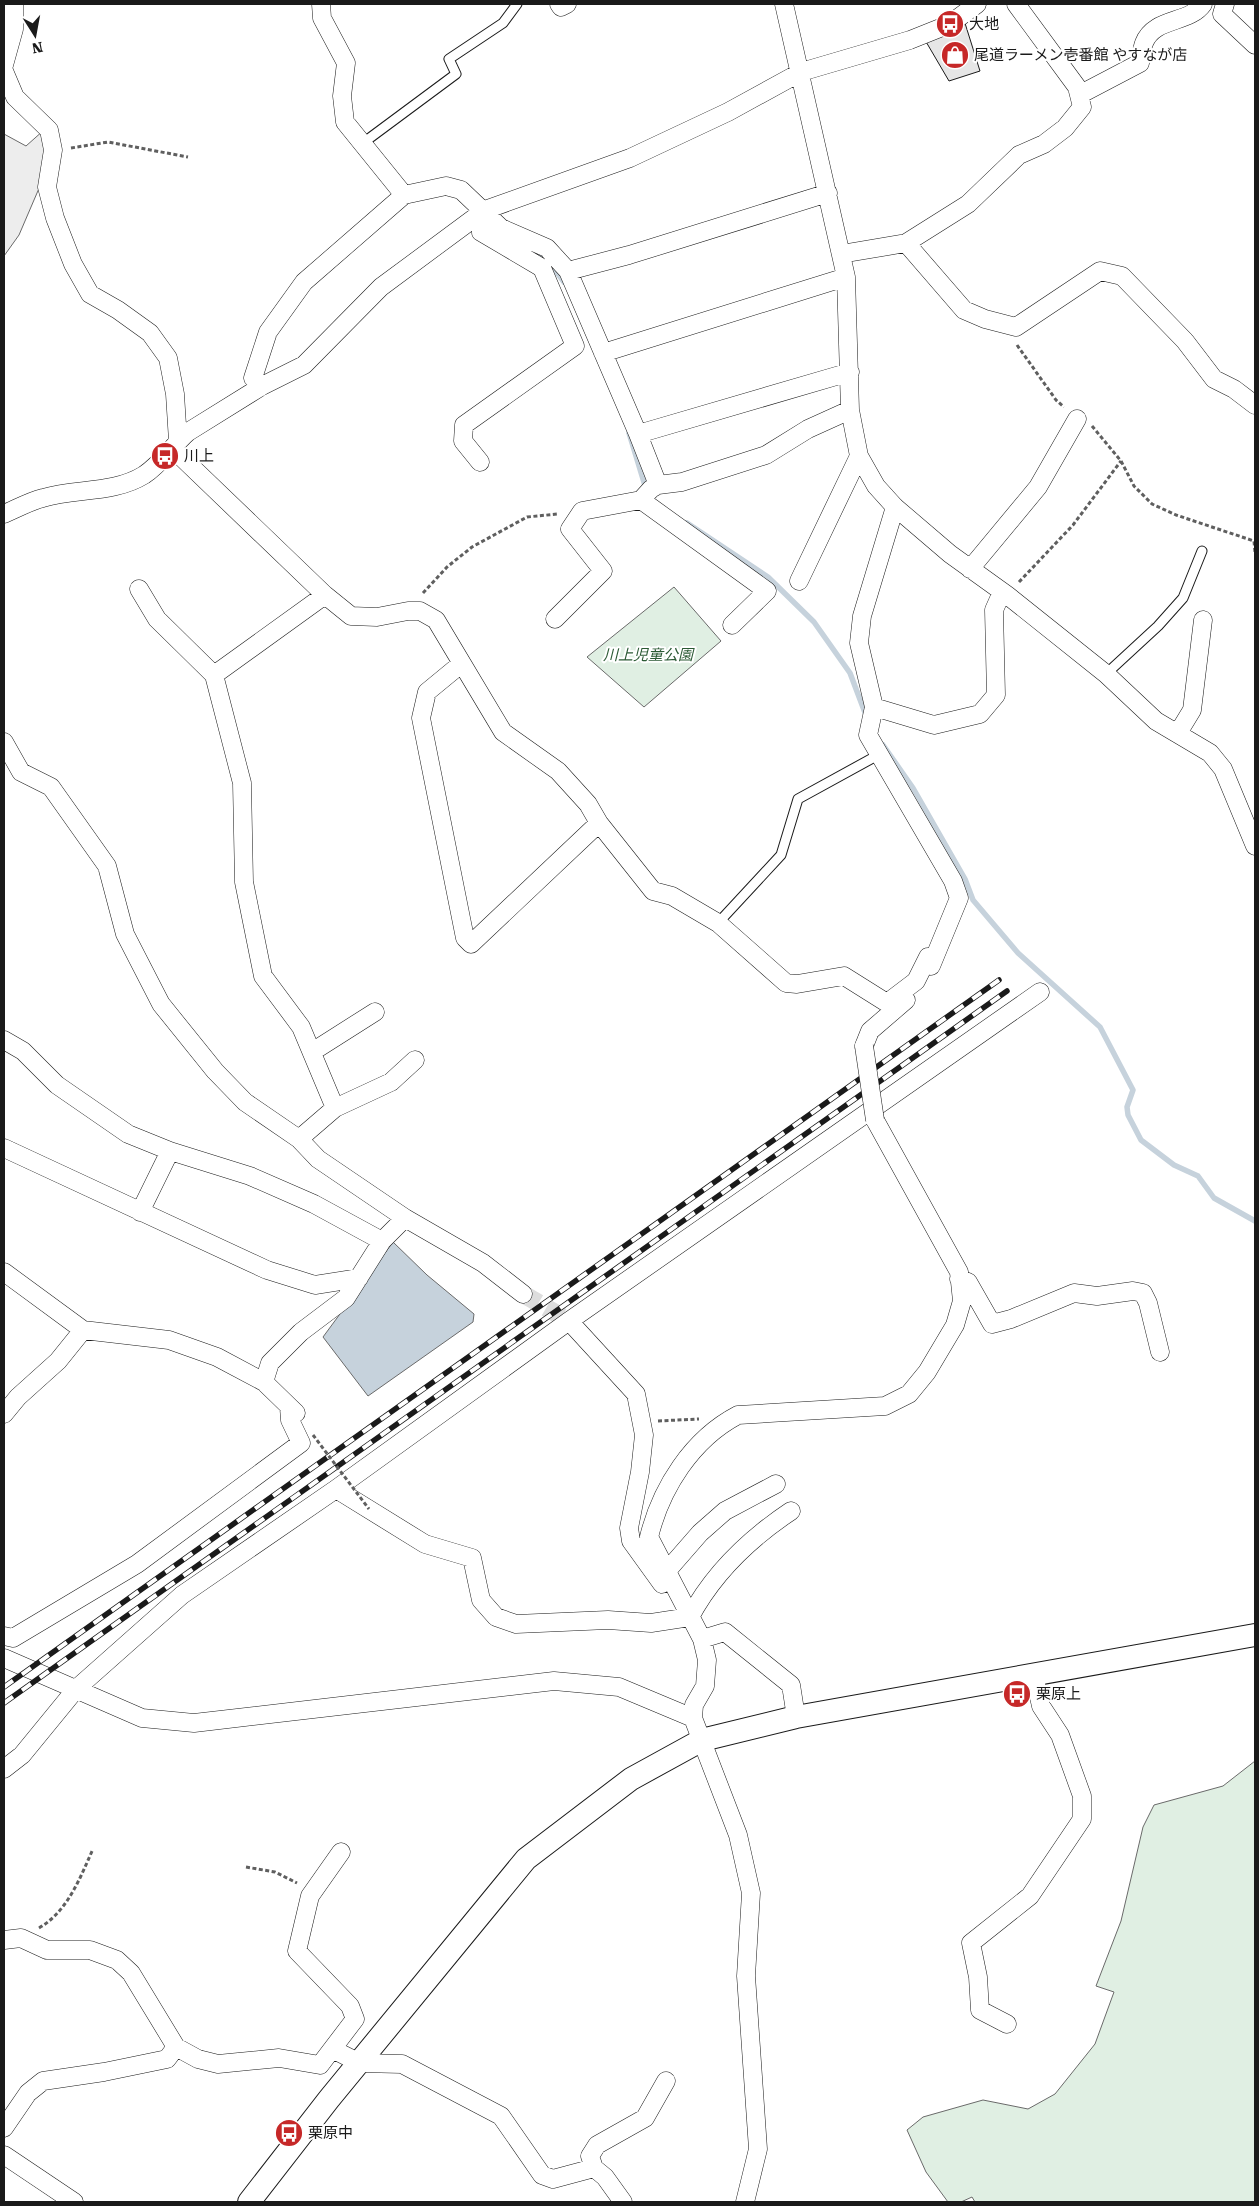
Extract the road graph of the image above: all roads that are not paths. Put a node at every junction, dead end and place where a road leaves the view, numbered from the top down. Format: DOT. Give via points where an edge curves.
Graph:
graph roads {
  1 [pos="14,4"];
  2 [pos="321,4"];
  3 [pos="517,4"];
  4 [pos="559,4"];
  5 [pos="567,4"];
  6 [pos="784,4"];
  7 [pos="977,4"];
  8 [pos="1016,4"];
  9 [pos="1202,4"];
  10 [pos="1225,4"];
  11 [pos="1255,45"];
  12 [pos="4,65"];
  13 [pos="4,71"];
  14 [pos="801,72"];
  15 [pos="1079,95"];
  16 [pos="363,143"];
  17 [pos="828,193"];
  18 [pos="404,194"];
  19 [pos="485,210"];
  20 [pos="461,228"];
  21 [pos="481,232"];
  22 [pos="906,243"];
  23 [pos="841,254"];
  24 [pos="568,271"];
  25 [pos="846,276"];
  26 [pos="603,353"];
  27 [pos="850,372"];
  28 [pos="262,386"];
  29 [pos="1255,405"];
  30 [pos="850,410"];
  31 [pos="1077,419"];
  32 [pos="638,434"];
  33 [pos="176,445"];
  34 [pos="859,456"];
  35 [pos="480,462"];
  36 [pos="649,493"];
  37 [pos="895,506"];
  38 [pos="4,514"];
  39 [pos="1202,551"];
  40 [pos="970,569"];
  41 [pos="800,581"];
  42 [pos="139,589"];
  43 [pos="1004,593"];
  44 [pos="325,595"];
  45 [pos="555,619"];
  46 [pos="1203,620"];
  47 [pos="732,625"];
  48 [pos="461,664"];
  49 [pos="1106,674"];
  50 [pos="214,676"];
  51 [pos="872,719"];
  52 [pos="1178,733"];
  53 [pos="4,742"];
  54 [pos="880,754"];
  55 [pos="599,824"];
  56 [pos="1255,846"];
  57 [pos="718,923"];
  58 [pos="934,957"];
  59 [pos="1040,992"];
  60 [pos="375,1012"];
  61 [pos="4,1040"];
  62 [pos="312,1052"];
  63 [pos="415,1060"];
  64 [pos="336,1108"];
  65 [pos="300,1139"];
  66 [pos="4,1148"];
  67 [pos="170,1151"];
  68 [pos="140,1212"];
  69 [pos="405,1218"];
  70 [pos="382,1241"];
  71 [pos="4,1272"];
  72 [pos="359,1278"];
  73 [pos="960,1279"];
  74 [pos="523,1294"];
  75 [pos="569,1321"];
  76 [pos="83,1330"];
  77 [pos="1160,1352"];
  78 [pos="264,1382"];
  79 [pos="4,1414"];
  80 [pos="776,1484"];
  81 [pos="336,1489"];
  82 [pos="791,1511"];
  83 [pos="668,1576"];
  84 [pos="690,1617"];
  85 [pos="1255,1635"];
  86 [pos="4,1636"];
  87 [pos="702,1639"];
  88 [pos="4,1658"];
  89 [pos="1034,1675"];
  90 [pos="76,1689"];
  91 [pos="796,1716"];
  92 [pos="693,1718"];
  93 [pos="702,1740"];
  94 [pos="4,1769"];
  95 [pos="340,1852"];
  96 [pos="4,1940"];
  97 [pos="1007,2024"];
  98 [pos="176,2047"];
  99 [pos="332,2049"];
  100 [pos="360,2063"];
  101 [pos="666,2081"];
  102 [pos="4,2128"];
  103 [pos="4,2155"];
  104 [pos="594,2168"];
  105 [pos="74,2202"];
  106 [pos="249,2202"];
  107 [pos="623,2202"];
  108 [pos="745,2202"];
  1 -- 12 [label="street" via="14,29"];
  2 -- 16 [label="street" via="322,18 346,63 342,96 345,122"];
  3 -- 16 [label="lane" via="503,23 449,59 456,74"];
  4 -- 5 [label="street" via="561,7"];
  6 -- 14 [label="street"];
  7 -- 14 [label="street" via="950,24 910,40"];
  8 -- 15 [label="street" via="1078,86"];
  9 -- 15 [label="street" via="1197,12 1154,28 1144,42 1140,63"];
  10 -- 11 [label="street" via="1222,14"];
  13 -- 33 [label="street" via="15,97 49,130 53,150 47,187 73,264 90,294 150,333 168,358 175,394"];
  14 -- 17 [label="street"];
  14 -- 19 [label="street" via="728,112 630,158"];
  15 -- 22 [label="street" via="1082,107 1065,128 1044,144 1019,155 968,204"];
  16 -- 18 [label="street"];
  17 -- 23 [label="street"];
  17 -- 24 [label="street"];
  18 -- 19 [label="street" via="446,186 461,190"];
  18 -- 28 [label="street" via="304,282 268,332 253,378"];
  19 -- 20 [label="street"];
  19 -- 21 [label="street"];
  19 -- 24 [label="street" via="501,228 546,248"];
  20 -- 21 [label="street"];
  20 -- 28 [label="street" via="381,287 304,365"];
  21 -- 35 [label="street" via="542,268 576,346 464,425 463,441"];
  22 -- 23 [label="street"];
  22 -- 29 [label="street" via="964,310 1016,327 1100,271 1122,276 1185,341 1214,379"];
  23 -- 25 [label="street"];
  24 -- 26 [label="street"];
  25 -- 26 [label="street"];
  25 -- 27 [label="street"];
  26 -- 32 [label="street"];
  27 -- 30 [label="street"];
  27 -- 32 [label="street"];
  28 -- 33 [label="street" via="188,432"];
  30 -- 34 [label="street"];
  30 -- 36 [label="street" via="808,429 766,455"];
  31 -- 40 [label="street" via="1038,487"];
  32 -- 36 [label="street"];
  33 -- 38 [label="street" via="144,475 111,488 43,498"];
  33 -- 44 [label="street"];
  34 -- 37 [label="street" via="876,486"];
  34 -- 41 [label="street"];
  36 -- 45 [label="street" via="582,511 570,529 603,570"];
  36 -- 47 [label="street" via="767,591"];
  37 -- 40 [label="street"];
  37 -- 51 [label="street" via="862,616 859,643"];
  39 -- 49 [label="lane" via="1183,598"];
  40 -- 43 [label="street"];
  42 -- 50 [label="street" via="157,619"];
  43 -- 49 [label="street"];
  43 -- 51 [label="street" via="994,610 996,696 980,714 934,725"];
  44 -- 48 [label="street" via="351,616 376,617 420,611 436,620"];
  44 -- 50 [label="street"];
  46 -- 52 [label="street" via="1192,710"];
  48 -- 55 [label="street" via="503,732 558,771 588,804"];
  48 -- 55 [label="street" via="427,692 421,718 465,938 471,944"];
  49 -- 52 [label="street" via="1156,720"];
  50 -- 62 [label="street" via="242,783 244,882 263,976 301,1027"];
  51 -- 54 [label="street" via="868,735"];
  52 -- 56 [label="street" via="1210,753 1223,769"];
  53 -- 65 [label="street" via="21,772 51,787 107,866 125,934 161,1004 244,1102"];
  54 -- 57 [label="lane" via="798,799 781,855"];
  54 -- 58 [label="street" via="953,881 959,898"];
  55 -- 57 [label="street" via="653,891 672,896"];
  57 -- 58 [label="street" via="786,983 844,976 886,1003 916,981 928,958"];
  58 -- 73 [label="street, bridge" via="923,986 870,1031 864,1046 875,1120"];
  59 -- 75 [label="street"];
  60 -- 62 [label="street"];
  61 -- 67 [label="street" via="23,1051 58,1085 128,1134"];
  62 -- 64 [label="street"];
  63 -- 64 [label="street" via="391,1082"];
  64 -- 65 [label="street"];
  65 -- 69 [label="street" via="318,1159"];
  66 -- 68 [label="street"];
  67 -- 68 [label="street"];
  67 -- 70 [label="street" via="250,1176 314,1204"];
  68 -- 72 [label="street" via="267,1270 315,1285"];
  69 -- 70 [label="street"];
  69 -- 74 [label="street" via="483,1262"];
  70 -- 72 [label="street"];
  71 -- 76 [label="street"];
  72 -- 78 [label="street" via="346,1298 301,1332 270,1363"];
  73 -- 77 [label="street" via="968,1282 992,1324 1074,1293 1097,1296 1133,1290 1142,1293 1148,1303"];
  73 -- 83 [label="street" via="962,1301 955,1325 910,1394 885,1406 738,1416 724,1422 704,1439 677,1472 654,1516 649,1537"];
  75 -- 81 [label="street"];
  75 -- 83 [label="street" via="636,1394 644,1423 640,1472 629,1528 631,1541 662,1584"];
  76 -- 78 [label="street" via="170,1340 217,1358"];
  76 -- 79 [label="street" via="58,1361"];
  78 -- 86 [label="street" via="293,1410 290,1420 301,1443 136,1564 13,1638"];
  80 -- 83 [label="street" via="725,1512 700,1533"];
  81 -- 84 [label="street" via="425,1544 472,1558 481,1600 496,1617 516,1624 608,1620 651,1623"];
  81 -- 90 [label="street" via="182,1595"];
  82 -- 84 [label="street" via="743,1547 703,1592"];
  83 -- 84 [label="street"];
  84 -- 87 [label="street"];
  85 -- 89 [label="street"];
  87 -- 91 [label="street" via="725,1632 790,1685"];
  87 -- 92 [label="street" via="707,1660 705,1686 694,1705"];
  88 -- 90 [label="street"];
  89 -- 91 [label="street"];
  89 -- 97 [label="street" via="1041,1706 1060,1735 1082,1796 1082,1819 1030,1896 971,1943 980,2010"];
  90 -- 92 [label="street" via="142,1718 194,1723 554,1681 618,1687"];
  90 -- 94 [label="street" via="22,1755"];
  91 -- 93 [label="street"];
  92 -- 93 [label="street"];
  93 -- 100 [label="street" via="631,1779 526,1859"];
  93 -- 108 [label="street" via="738,1835 751,1893 746,1976 758,2149"];
  95 -- 99 [label="street" via="310,1896 297,1951 350,2006 355,2018"];
  96 -- 98 [label="street" via="21,1938 48,1950 90,1950 117,1960 131,1972"];
  98 -- 99 [label="street" via="198,2059 218,2064 279,2058 320,2065"];
  98 -- 102 [label="street" via="167,2059 43,2081 28,2093"];
  99 -- 100 [label="street"];
  100 -- 104 [label="street" via="402,2064 501,2116 542,2175 553,2179"];
  100 -- 106 [label="street"];
  101 -- 104 [label="street" via="645,2118 597,2145 590,2156"];
  103 -- 105 [label="street"];
  104 -- 107 [label="street" via="605,2177"];
}
